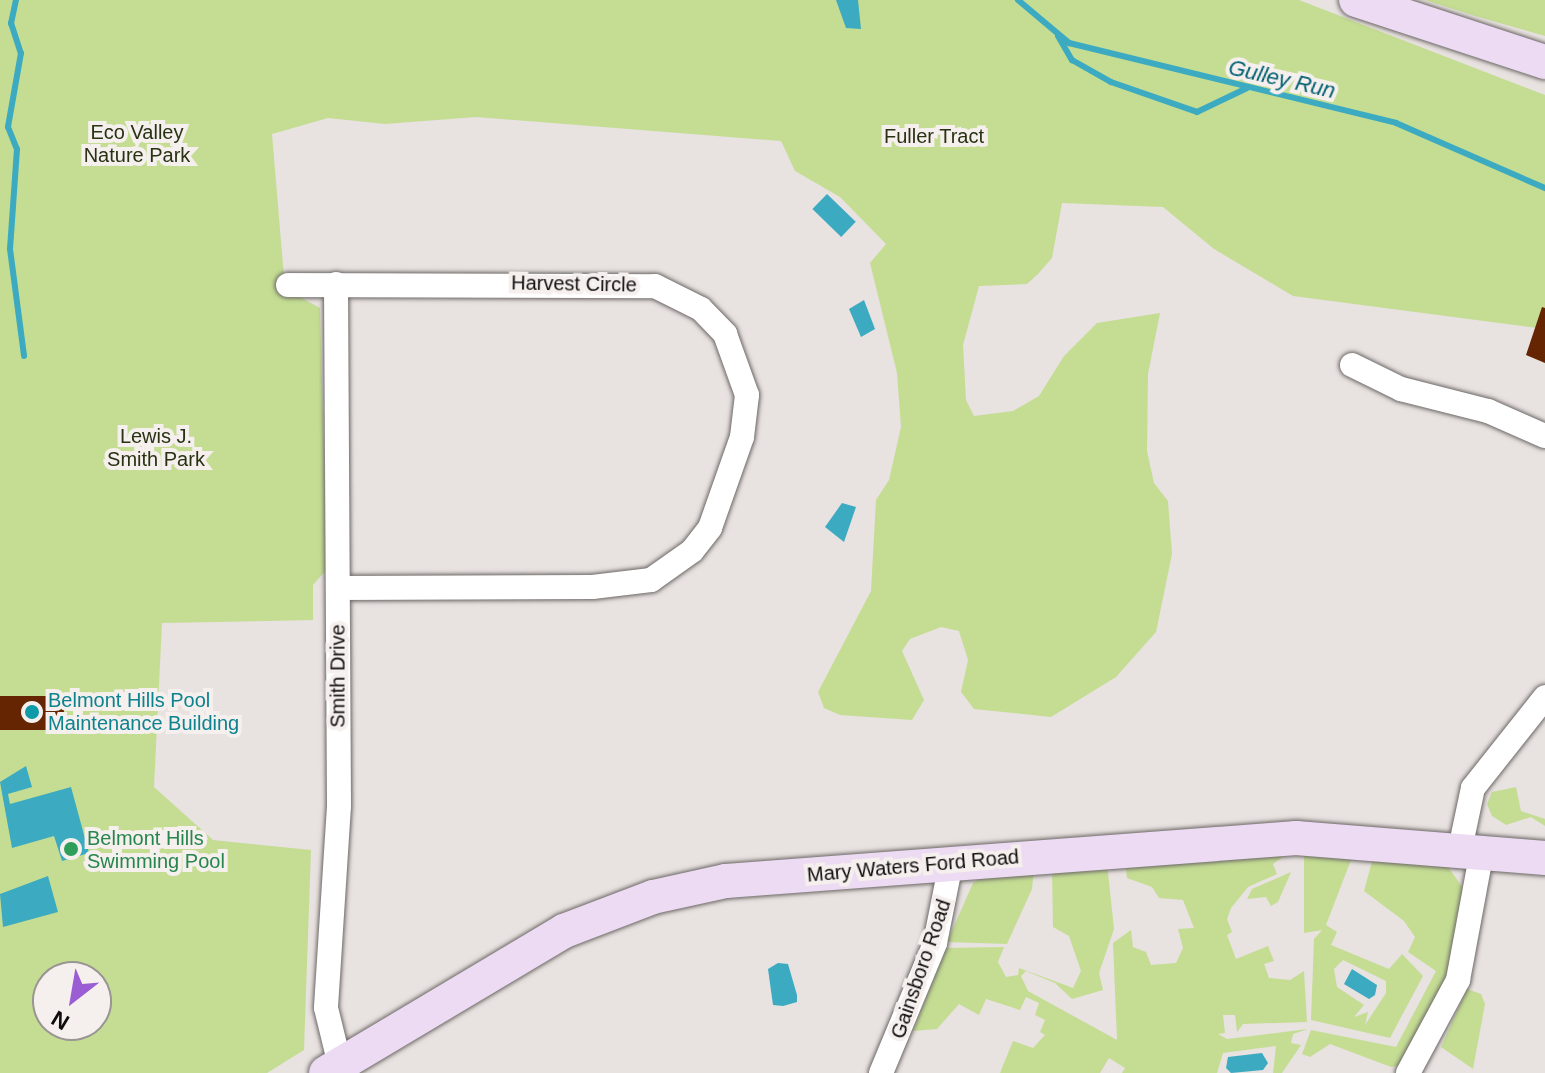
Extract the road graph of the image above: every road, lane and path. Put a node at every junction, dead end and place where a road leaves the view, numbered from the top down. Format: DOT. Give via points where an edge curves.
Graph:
graph roads {
  1 [pos="1356,0"];
  2 [pos="1545,62"];
  3 [pos="336,284"];
  4 [pos="288,285"];
  5 [pos="1352,365"];
  6 [pos="1545,436"];
  7 [pos="338,588"];
  8 [pos="1545,697"];
  9 [pos="1471,850"];
  10 [pos="1545,858"];
  11 [pos="951,863"];
  12 [pos="333,1069"];
  13 [pos="881,1073"];
  14 [pos="1408,1073"];
  1 -- 2 [label="street"];
  3 -- 4 [label="street, Harvest Circle"];
  3 -- 7 [label="street, Smith Drive"];
  3 -- 7 [label="street, Harvest Circle" via="655,286 701,309 725,334 747,395 742,437 710,528 678,564 651,580 592,587"];
  5 -- 6 [label="street" via="1401,389 1488,411"];
  7 -- 12 [label="street, Smith Drive" via="339,806 326,1008"];
  8 -- 9 [label="street" via="1473,788"];
  9 -- 10 [label="street, Mary Waters Ford Road"];
  9 -- 11 [label="street, Mary Waters Ford Road" via="1296,838"];
  9 -- 14 [label="street" via="1458,980"];
  11 -- 12 [label="street, Mary Waters Ford Road" via="726,881 629,905 544,941"];
  11 -- 13 [label="street, Gainsboro Road" via="935,943"];
}
